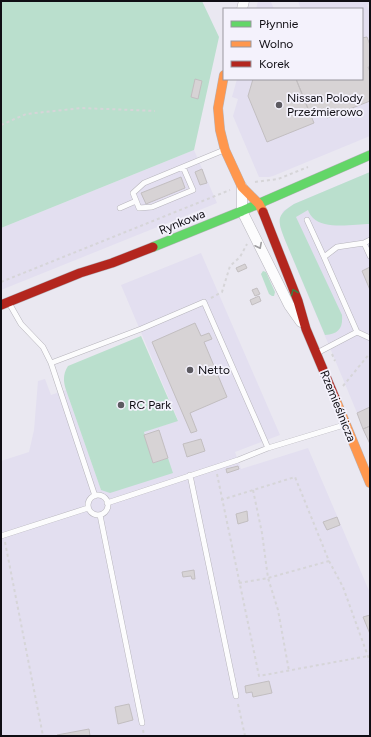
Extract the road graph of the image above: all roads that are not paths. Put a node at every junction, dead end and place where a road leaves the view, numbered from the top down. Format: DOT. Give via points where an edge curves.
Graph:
graph roads {
  1 [pos="223,80"];
  2 [pos="225,150"];
  3 [pos="370,155"];
  4 [pos="183,167"];
  5 [pos="242,187"];
  6 [pos="136,201"];
  7 [pos="258,204"];
  8 [pos="120,208"];
  9 [pos="242,211"];
  10 [pos="307,220"];
  11 [pos="370,240"];
  12 [pos="364,243"];
  13 [pos="370,256"];
  14 [pos="324,257"];
  15 [pos="5,303"];
  16 [pos="306,329"];
  17 [pos="357,332"];
  18 [pos="370,338"];
  19 [pos="316,353"];
  20 [pos="51,363"];
  21 [pos="345,425"];
  22 [pos="268,448"];
  23 [pos="190,475"];
  24 [pos="370,482"];
  25 [pos="95,496"];
  26 [pos="107,503"];
  27 [pos="88,508"];
  28 [pos="100,515"];
  29 [pos="2,536"];
  30 [pos="236,696"];
  31 [pos="142,723"];
  1 -- 2 [label="street" via="218,108"];
  2 -- 4 [label="lane"];
  2 -- 5 [label="street"];
  3 -- 7 [label="street, Rynkowa"];
  4 -- 6 [label="lane" via="144,183 133,193"];
  4 -- 6 [label="lane" via="193,190 152,207 139,208"];
  5 -- 7 [label="street"];
  5 -- 9 [label="street"];
  6 -- 8 [label="lane"];
  7 -- 9 [label="street, Rynkowa"];
  16 -- 7 [label="street, Rzemieślnicza, one-way" via="298,301"];
  9 -- 15 [label="street, Rynkowa"];
  9 -- 16 [label="street, Rzemieślnicza, one-way" via="290,305"];
  10 -- 14 [label="lane"];
  11 -- 12 [label="lane"];
  12 -- 13 [label="lane"];
  12 -- 14 [label="lane" via="336,247"];
  14 -- 17 [label="lane"];
  15 -- 20 [label="lane" via="43,348"];
  16 -- 19 [label="street, Rzemieślnicza"];
  17 -- 18 [label="lane"];
  17 -- 19 [label="lane"];
  19 -- 21 [label="street, Rzemieślnicza"];
  20 -- 22 [label="lane" via="204,302"];
  20 -- 25 [label="lane"];
  21 -- 22 [label="lane"];
  21 -- 24 [label="street, Rzemieślnicza"];
  22 -- 23 [label="lane"];
  23 -- 26 [label="lane"];
  23 -- 30 [label="lane"];
  25 -- 26 [label="lane" via="101,496"];
  25 -- 27 [label="lane" via="90,499"];
  26 -- 28 [label="lane" via="107,509"];
  27 -- 28 [label="lane" via="94,515"];
  27 -- 29 [label="lane"];
  28 -- 31 [label="lane"];
}
